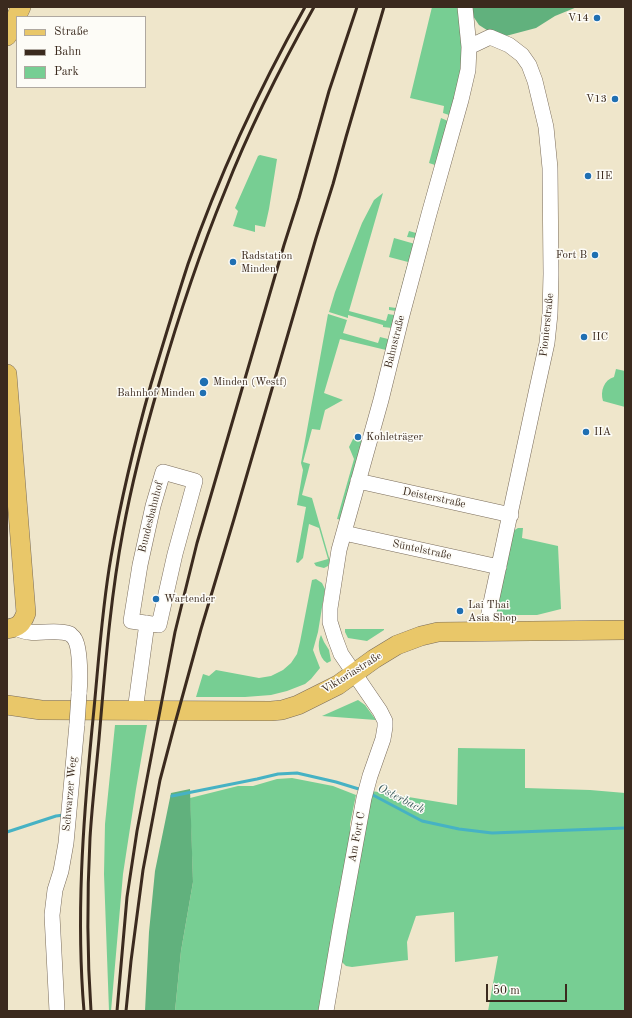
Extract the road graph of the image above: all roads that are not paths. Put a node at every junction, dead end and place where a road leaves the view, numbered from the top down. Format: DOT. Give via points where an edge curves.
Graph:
graph roads {
  1 [pos="466,14"];
  2 [pos="16,17"];
  3 [pos="7,36"];
  4 [pos="490,37"];
  5 [pos="469,47"];
  6 [pos="7,374"];
  7 [pos="8,401"];
  8 [pos="358,481"];
  9 [pos="12,512"];
  10 [pos="511,515"];
  11 [pos="344,533"];
  12 [pos="499,567"];
  13 [pos="147,623"];
  14 [pos="10,628"];
  15 [pos="625,630"];
  16 [pos="488,632"];
  17 [pos="354,672"];
  18 [pos="7,705"];
  19 [pos="135,711"];
  20 [pos="57,1011"];
  21 [pos="326,1011"];
  1 -- 4 [label="street, Pionierstraße" via="476,30"];
  1 -- 5 [label="street, Bahnstraße"];
  2 -- 3 [label="main road"];
  4 -- 5 [label="street"];
  4 -- 10 [label="street, Pionierstraße" via="509,45 522,55 529,65 546,126 550,168 551,274 547,343"];
  5 -- 8 [label="street, Bahnstraße" via="468,70 461,100"];
  6 -- 7 [label="main road"];
  7 -- 9 [label="main road"];
  8 -- 10 [label="street, Deisterstraße"];
  8 -- 11 [label="street, Bahnstraße"];
  9 -- 14 [label="main road" via="26,613 22,622"];
  10 -- 12 [label="street, Pionierstraße"];
  11 -- 12 [label="street, Süntelstraße"];
  11 -- 17 [label="street, Bahnstraße" via="339,550 330,622 341,654"];
  12 -- 16 [label="street, Pionierstraße" via="489,612"];
  13 -- 13 [label="street, Bundesbahnhof" via="160,625 175,554 195,480 163,472 140,565 131,621"];
  13 -- 19 [label="street"];
  14 -- 20 [label="street, Schwarzer Weg, bridge" via="29,632 62,632 70,635 77,645 79,659 80,684 66,843 52,915"];
  15 -- 16 [label="main road, Viktoriastraße"];
  16 -- 17 [label="main road, Viktoriastraße" via="438,632 421,636 397,645"];
  17 -- 19 [label="main road, Viktoriastraße" via="338,685 282,710"];
  17 -- 21 [label="street, Am Fort C" via="380,711 385,727 365,793"];
  18 -- 19 [label="main road, Viktoriastraße" via="41,710"];
}
